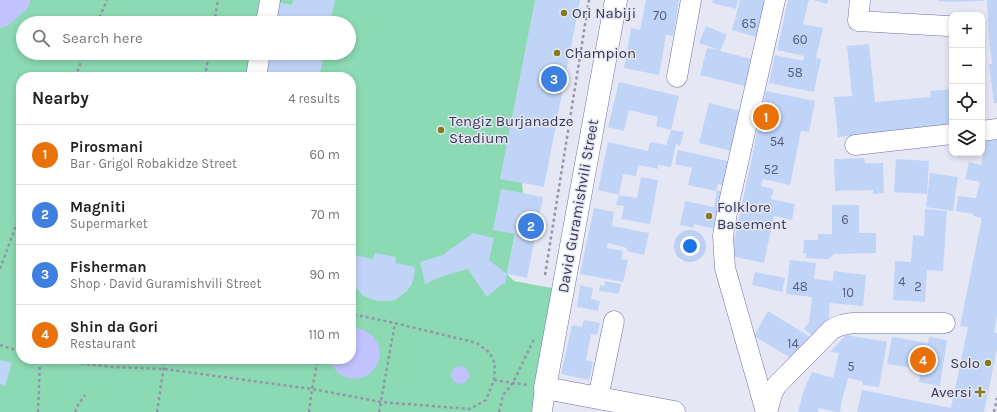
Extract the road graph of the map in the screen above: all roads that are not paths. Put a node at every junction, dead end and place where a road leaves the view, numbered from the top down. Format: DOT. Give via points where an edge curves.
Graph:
graph roads {
  1 [pos="270,0"];
  2 [pos="616,0"];
  3 [pos="691,0"];
  4 [pos="775,0"];
  5 [pos="860,0"];
  6 [pos="267,16"];
  7 [pos="948,26"];
  8 [pos="259,60"];
  9 [pos="257,72"];
  10 [pos="677,77"];
  11 [pos="997,129"];
  12 [pos="985,130"];
  13 [pos="949,134"];
  14 [pos="855,145"];
  15 [pos="614,321"];
  16 [pos="945,323"];
  17 [pos="545,388"];
  18 [pos="598,398"];
  19 [pos="542,412"];
  20 [pos="674,412"];
  21 [pos="766,412"];
  1 -- 6 [label="street"];
  2 -- 17 [label="main road, David Guramishvili Street"];
  3 -- 10 [label="street"];
  4 -- 21 [label="street" via="723,236 725,268"];
  5 -- 7 [label="street" via="858,21"];
  8 -- 9 [label="street"];
  11 -- 12 [label="street"];
  13 -- 14 [label="street"];
  15 -- 18 [label="street"];
  16 -- 21 [label="street" via="853,323 836,327 776,386"];
  17 -- 18 [label="main road"];
  17 -- 19 [label="street, David Guramishvili Street"];
  18 -- 20 [label="main road"];
}
